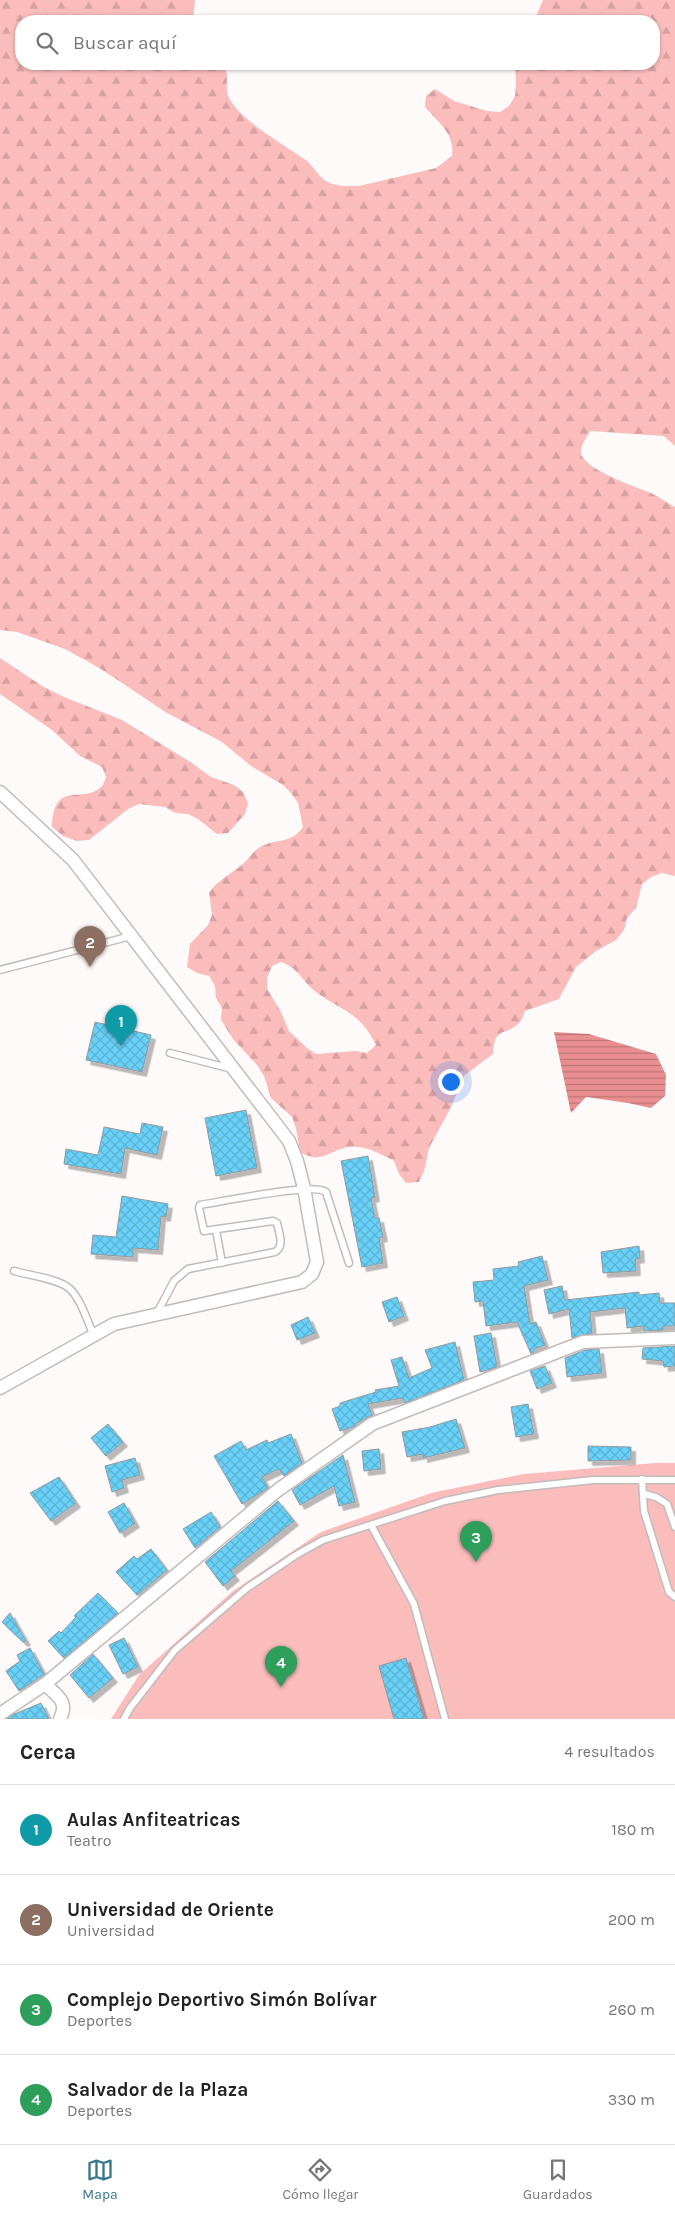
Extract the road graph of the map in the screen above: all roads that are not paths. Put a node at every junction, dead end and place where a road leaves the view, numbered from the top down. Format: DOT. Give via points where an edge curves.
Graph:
graph roads {
  1 [pos="0,792"];
  2 [pos="131,936"];
  3 [pos="0,970"];
  4 [pos="170,1054"];
  5 [pos="233,1069"];
  6 [pos="304,1188"];
  7 [pos="216,1230"];
  8 [pos="222,1263"];
  9 [pos="348,1263"];
  10 [pos="14,1271"];
  11 [pos="157,1314"];
  12 [pos="94,1336"];
  13 [pos="675,1338"];
  14 [pos="0,1388"];
  15 [pos="642,1479"];
  16 [pos="675,1480"];
  17 [pos="644,1494"];
  18 [pos="370,1525"];
  19 [pos="675,1526"];
  20 [pos="675,1597"];
  21 [pos="45,1684"];
  22 [pos="0,1714"];
  23 [pos="60,1719"];
  24 [pos="124,1719"];
  25 [pos="445,1719"];
  1 -- 2 [label="street" via="73,860"];
  2 -- 3 [label="lane"];
  2 -- 5 [label="street"];
  4 -- 5 [label="lane"];
  5 -- 6 [label="street" via="289,1140"];
  6 -- 7 [label="lane" via="200,1205 202,1230"];
  6 -- 9 [label="lane" via="318,1188 326,1192"];
  6 -- 11 [label="street" via="316,1262 312,1274 302,1282"];
  7 -- 8 [label="lane"];
  7 -- 8 [label="lane" via="273,1221 279,1231 279,1250"];
  8 -- 11 [label="lane" via="180,1274"];
  10 -- 12 [label="lane" via="69,1288"];
  11 -- 12 [label="street" via="114,1324"];
  12 -- 14 [label="street"];
  13 -- 21 [label="street" via="583,1342 372,1424 278,1490"];
  15 -- 16 [label="lane"];
  15 -- 17 [label="lane"];
  15 -- 18 [label="lane" via="592,1480 498,1490 445,1501"];
  17 -- 19 [label="lane" via="667,1504"];
  17 -- 20 [label="lane" via="644,1511 670,1592"];
  18 -- 24 [label="lane" via="323,1540 247,1588 175,1650"];
  18 -- 25 [label="lane" via="414,1604"];
  21 -- 22 [label="street"];
  21 -- 23 [label="street" via="62,1701 64,1707"];
}
